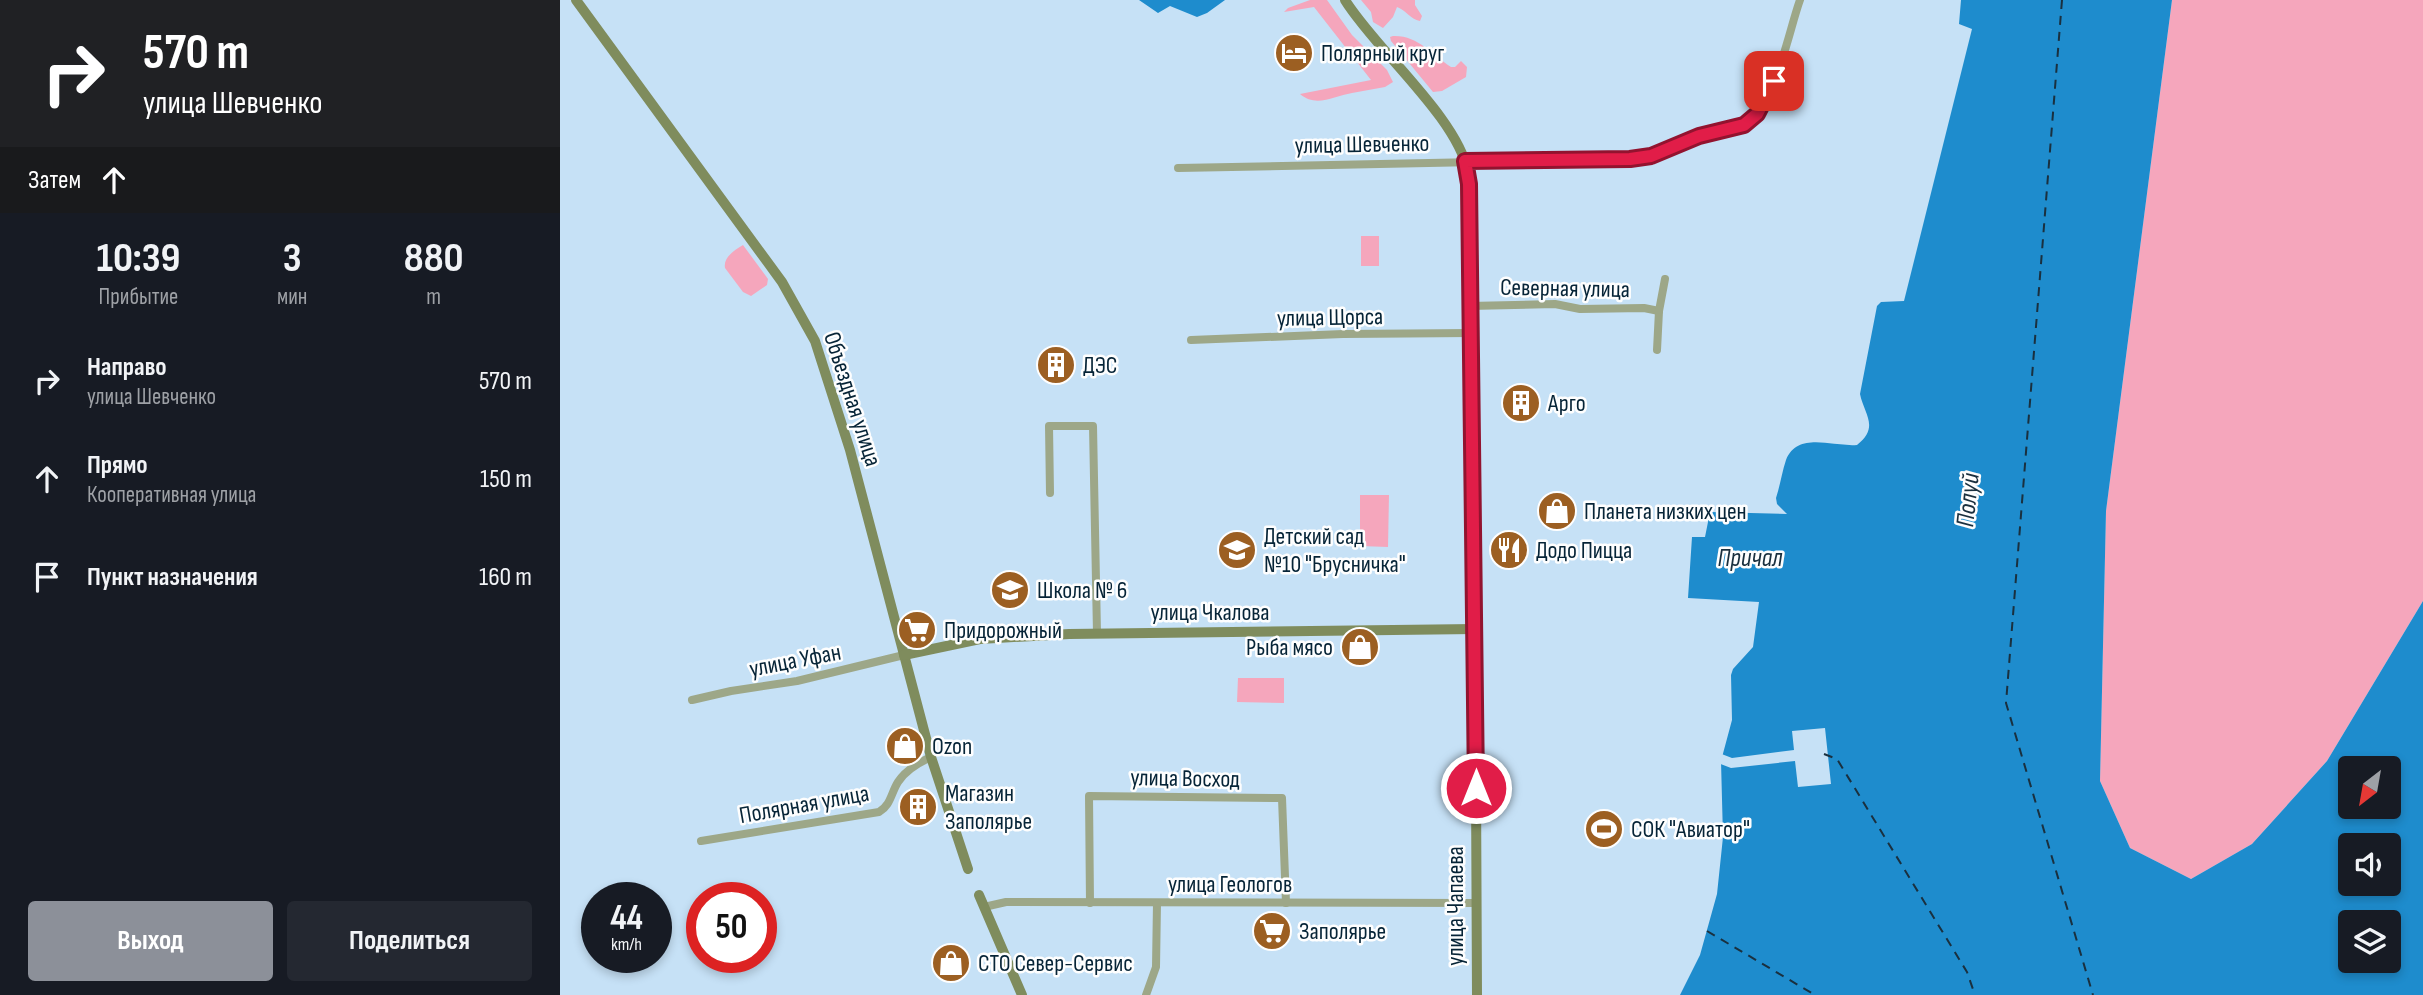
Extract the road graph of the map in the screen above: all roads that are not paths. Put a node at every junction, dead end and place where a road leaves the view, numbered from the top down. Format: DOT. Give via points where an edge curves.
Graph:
graph roads {
  1 [pos="576,0"];
  2 [pos="1345,0"];
  3 [pos="1800,0"];
  4 [pos="1465,161"];
  5 [pos="1178,168"];
  6 [pos="1665,279"];
  7 [pos="1469,306"];
  8 [pos="1659,311"];
  9 [pos="1470,333"];
  10 [pos="1191,340"];
  11 [pos="1657,350"];
  12 [pos="1050,493"];
  13 [pos="1475,629"];
  14 [pos="1097,633"];
  15 [pos="904,655"];
  16 [pos="692,700"];
  17 [pos="931,757"];
  18 [pos="701,841"];
  19 [pos="968,869"];
  20 [pos="979,895"];
  21 [pos="1286,902"];
  22 [pos="1090,903"];
  23 [pos="1157,903"];
  24 [pos="1476,903"];
  25 [pos="984,907"];
  26 [pos="1022,995"];
  27 [pos="1146,995"];
  28 [pos="1477,995"];
  1 -- 15 [label="main road, Объездная улица" via="757,246 805,319 843,426"];
  2 -- 4 [label="main road, улица Чапаева" via="1435,112"];
  3 -- 4 [label="street, улица Шевченко" via="1763,104 1751,120 1735,128 1630,159"];
  4 -- 5 [label="street, улица Шевченко"];
  4 -- 7 [label="main road, улица Чапаева"];
  6 -- 8 [label="street"];
  7 -- 8 [label="street, Северная улица" via="1555,304"];
  7 -- 9 [label="main road, улица Чапаева"];
  8 -- 11 [label="street"];
  9 -- 10 [label="street, улица Щорса"];
  9 -- 13 [label="main road, улица Чапаева"];
  12 -- 14 [label="street" via="1049,426 1093,426"];
  13 -- 14 [label="main road, улица Чкалова"];
  13 -- 24 [label="main road, улица Чапаева"];
  14 -- 15 [label="main road, улица Чкалова" via="996,637"];
  15 -- 16 [label="street, улица Уфан"];
  15 -- 17 [label="main road, Объездная улица"];
  17 -- 18 [label="street, Полярная улица" via="899,780 888,804 879,811"];
  17 -- 19 [label="main road, Объездная улица"];
  20 -- 25 [label="main road"];
  21 -- 22 [label="street, улица Восход" via="1282,798 1089,796"];
  21 -- 23 [label="street, улица Геологов"];
  21 -- 24 [label="street, улица Геологов"];
  22 -- 23 [label="street, улица Геологов"];
  22 -- 25 [label="street, улица Геологов" via="1006,902"];
  23 -- 27 [label="street" via="1156,967"];
  24 -- 28 [label="main road, улица Чапаева"];
  25 -- 26 [label="main road"];
}
